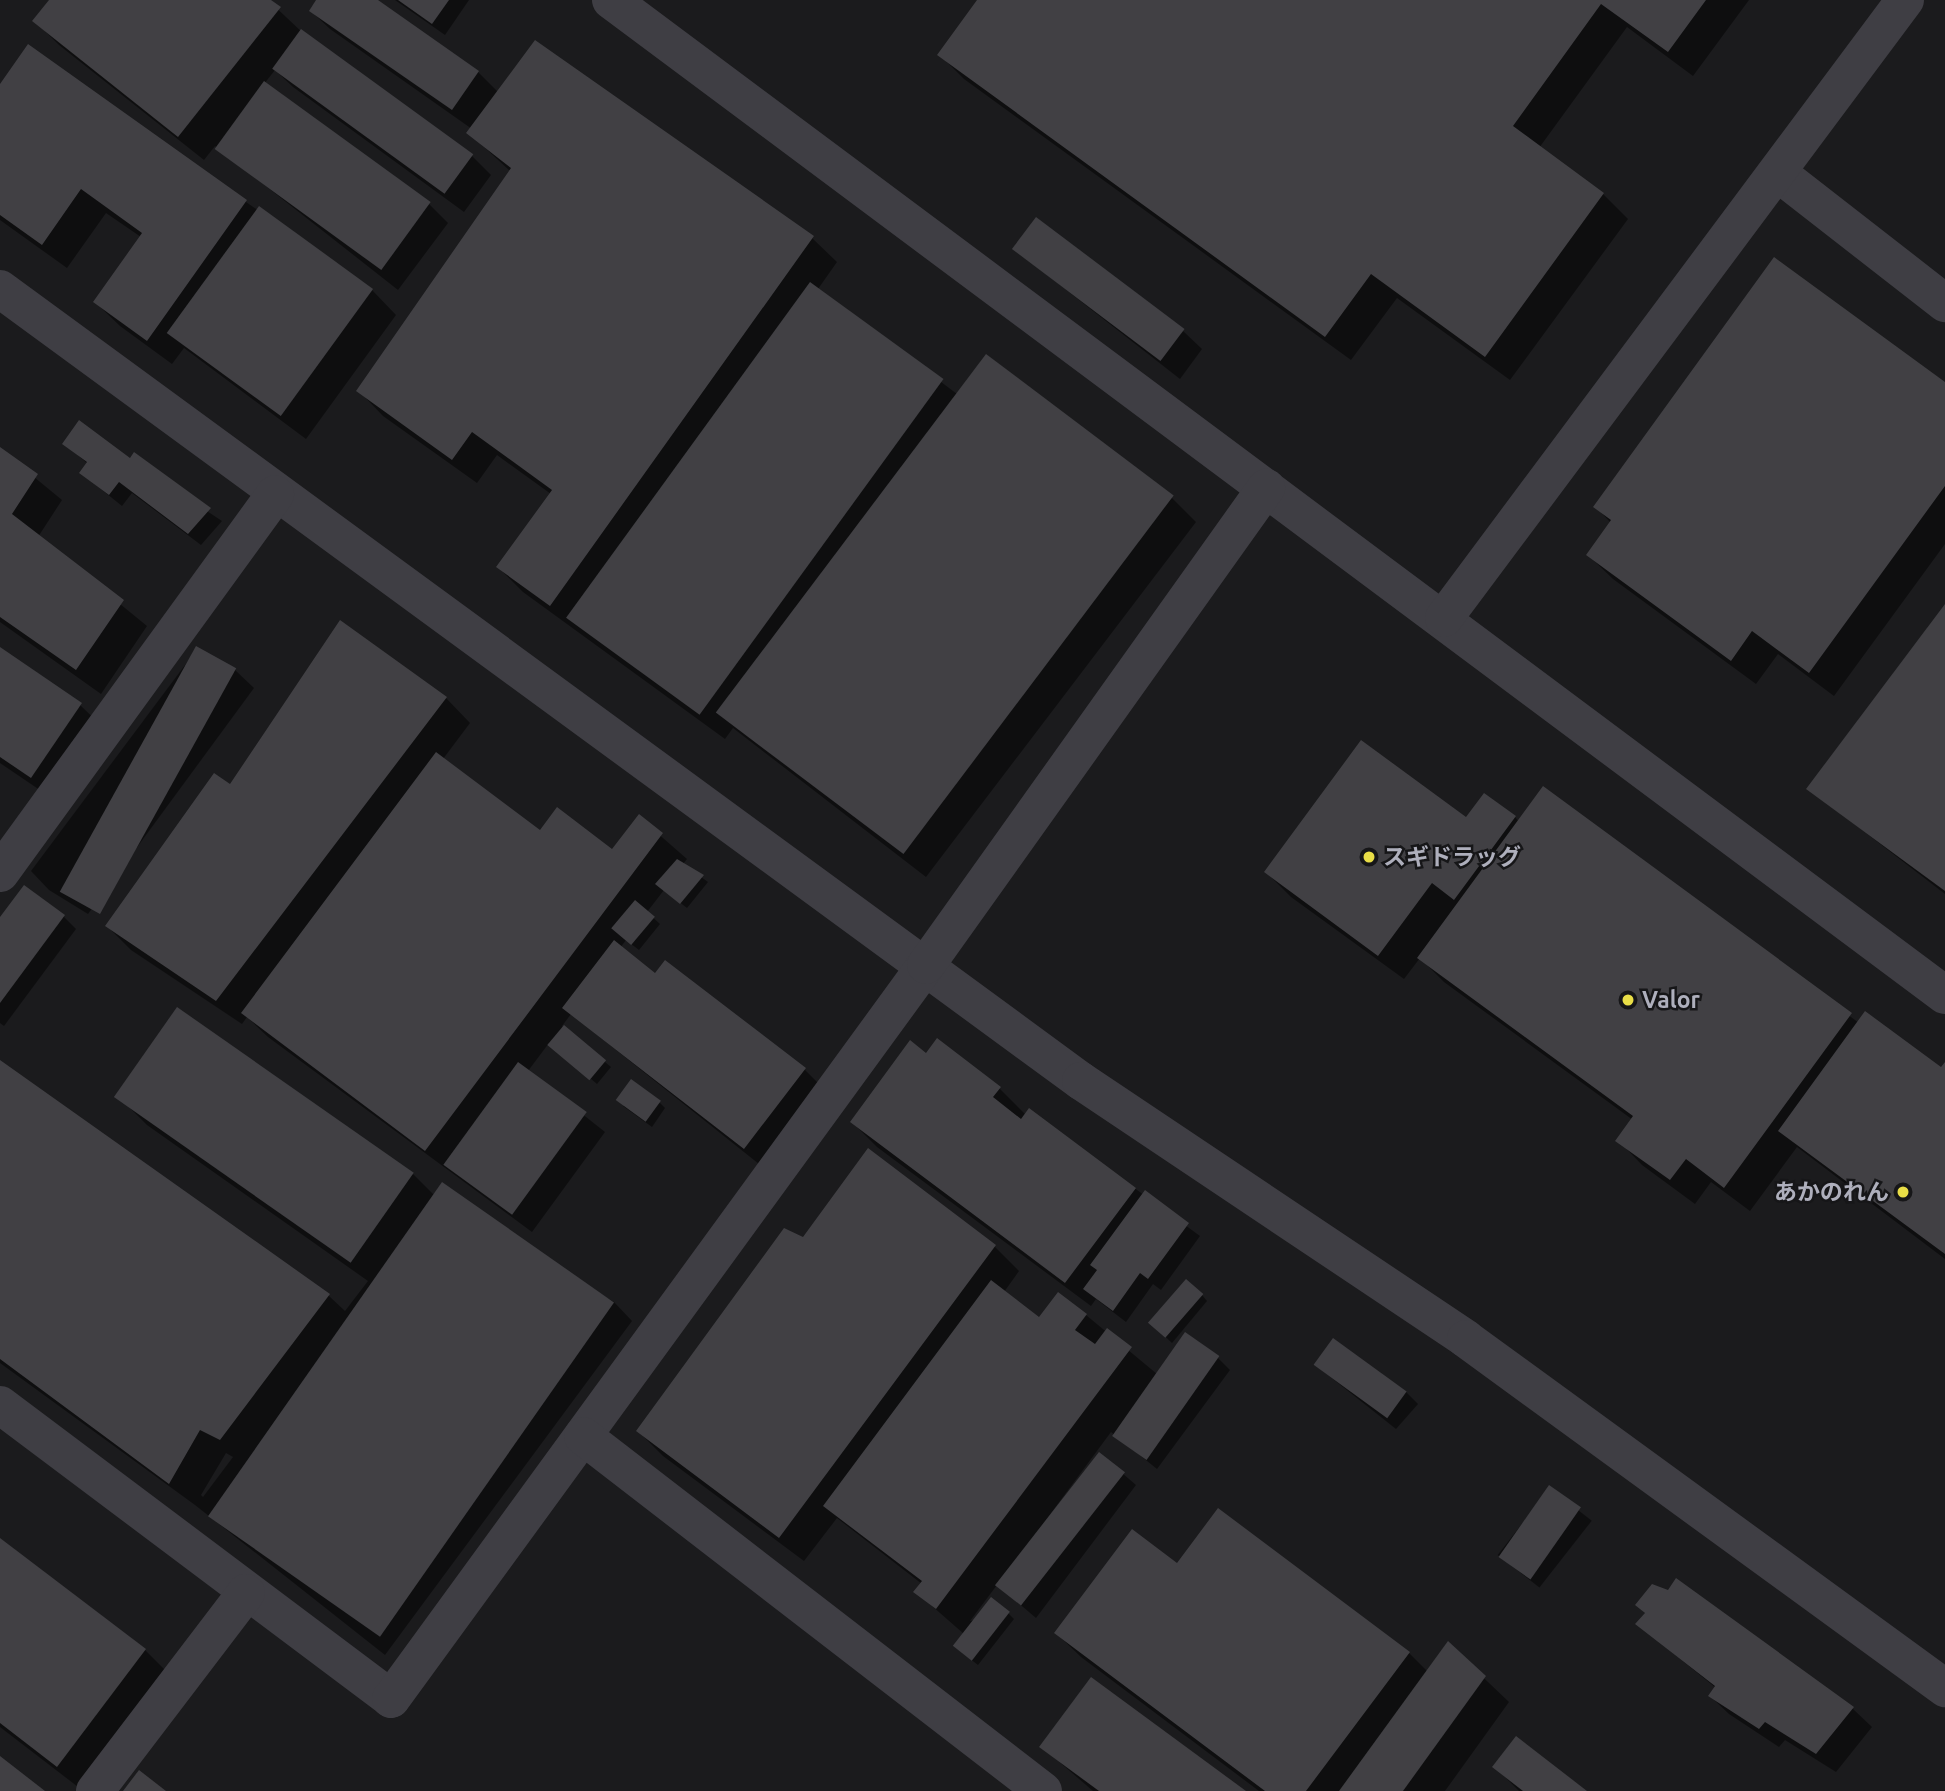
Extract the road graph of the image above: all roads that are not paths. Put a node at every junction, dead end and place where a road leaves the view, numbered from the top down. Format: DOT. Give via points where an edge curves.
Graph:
graph roads {
  1 [pos="611,0"];
  2 [pos="1905,0"];
  3 [pos="1778,173"];
  4 [pos="0,289"];
  5 [pos="1945,303"];
  6 [pos="1266,488"];
  7 [pos="275,494"];
  8 [pos="1444,618"];
  9 [pos="0,873"];
  10 [pos="926,965"];
  11 [pos="1945,995"];
  12 [pos="0,1405"];
  13 [pos="583,1436"];
  14 [pos="246,1593"];
  15 [pos="1945,1688"];
  16 [pos="95,1791"];
  17 [pos="1043,1791"];
  1 -- 6 [label="street"];
  2 -- 3 [label="street"];
  3 -- 5 [label="street"];
  3 -- 8 [label="street"];
  4 -- 7 [label="street"];
  6 -- 8 [label="street"];
  6 -- 10 [label="street"];
  7 -- 9 [label="street"];
  7 -- 10 [label="street"];
  8 -- 11 [label="street"];
  10 -- 13 [label="street"];
  10 -- 15 [label="street" via="1081,1081 1466,1339"];
  12 -- 14 [label="street"];
  13 -- 14 [label="street" via="391,1699"];
  13 -- 17 [label="street"];
  14 -- 16 [label="street"];
}
